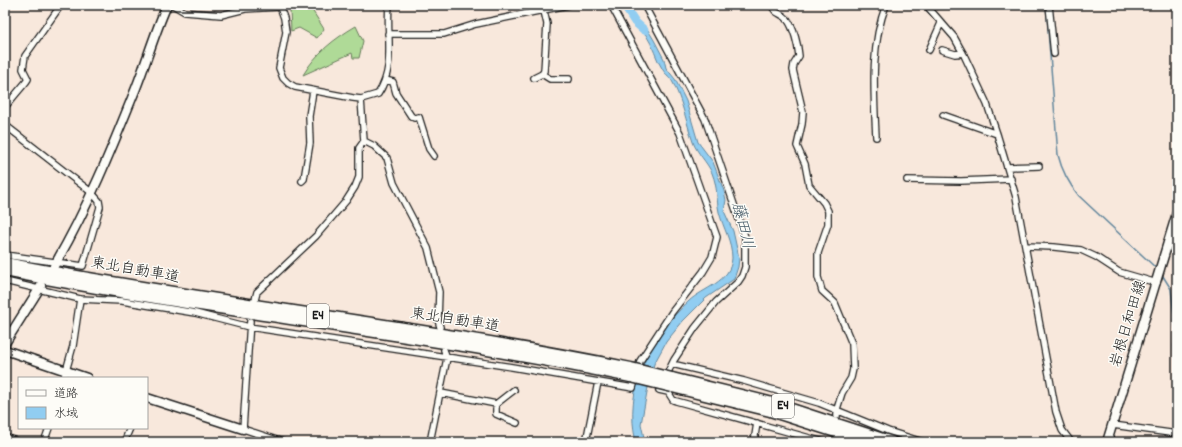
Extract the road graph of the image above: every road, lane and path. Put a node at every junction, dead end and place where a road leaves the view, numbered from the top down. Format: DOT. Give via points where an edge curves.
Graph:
graph roads {
  1 [pos="61,5"];
  2 [pos="167,5"];
  3 [pos="173,5"];
  4 [pos="234,5"];
  5 [pos="389,5"];
  6 [pos="568,5"];
  7 [pos="611,5"];
  8 [pos="644,5"];
  9 [pos="772,5"];
  10 [pos="886,5"];
  11 [pos="926,5"];
  12 [pos="1049,5"];
  13 [pos="281,6"];
  14 [pos="544,10"];
  15 [pos="234,12"];
  16 [pos="941,23"];
  17 [pos="388,34"];
  18 [pos="929,50"];
  19 [pos="942,50"];
  20 [pos="963,54"];
  21 [pos="1054,54"];
  22 [pos="542,74"];
  23 [pos="534,78"];
  24 [pos="569,79"];
  25 [pos="385,80"];
  26 [pos="313,91"];
  27 [pos="362,99"];
  28 [pos="5,107"];
  29 [pos="943,114"];
  30 [pos="5,125"];
  31 [pos="997,134"];
  32 [pos="876,137"];
  33 [pos="364,141"];
  34 [pos="434,156"];
  35 [pos="1039,166"];
  36 [pos="1007,167"];
  37 [pos="1011,179"];
  38 [pos="907,180"];
  39 [pos="302,181"];
  40 [pos="91,192"];
  41 [pos="1177,213"];
  42 [pos="1026,246"];
  43 [pos="5,255"];
  44 [pos="5,263"];
  45 [pos="56,264"];
  46 [pos="5,271"];
  47 [pos="5,281"];
  48 [pos="1157,283"];
  49 [pos="39,288"];
  50 [pos="80,299"];
  51 [pos="255,300"];
  52 [pos="249,324"];
  53 [pos="440,327"];
  54 [pos="5,343"];
  55 [pos="5,350"];
  56 [pos="444,350"];
  57 [pos="447,358"];
  58 [pos="672,364"];
  59 [pos="631,373"];
  60 [pos="66,375"];
  61 [pos="80,377"];
  62 [pos="598,382"];
  63 [pos="672,382"];
  64 [pos="514,390"];
  65 [pos="440,393"];
  66 [pos="148,398"];
  67 [pos="496,404"];
  68 [pos="837,409"];
  69 [pos="837,416"];
  70 [pos="517,423"];
  71 [pos="757,423"];
  72 [pos="1113,425"];
  73 [pos="48,429"];
  74 [pos="130,429"];
  75 [pos="243,429"];
  76 [pos="1177,434"];
  77 [pos="5,437"];
  78 [pos="19,442"];
  79 [pos="44,442"];
  80 [pos="124,442"];
  81 [pos="283,442"];
  82 [pos="430,442"];
  83 [pos="586,442"];
  84 [pos="754,442"];
  85 [pos="824,442"];
  86 [pos="867,442"];
  87 [pos="892,442"];
  88 [pos="923,442"];
  89 [pos="1071,442"];
  90 [pos="1107,442"];
  1 -- 28 [label="street" via="25,56 23,69 28,78"];
  2 -- 40 [label="street" via="136,87"];
  3 -- 15 [label="street" via="185,12 221,15"];
  4 -- 15 [label="street"];
  5 -- 17 [label="street"];
  6 -- 14 [label="street"];
  7 -- 62 [label="street" via="680,132 717,237 712,257 703,272 672,312 640,361 633,388"];
  8 -- 58 [label="street" via="705,119 745,237 745,267 742,276 705,315"];
  9 -- 68 [label="street" via="774,11 788,20 797,43 799,56 793,72 801,99 803,119 797,146 805,164 809,185 824,202 828,211 828,224 818,253 818,277 821,288 835,303 852,344 853,369"];
  10 -- 32 [label="street" via="880,21 874,62"];
  11 -- 16 [label="street"];
  12 -- 21 [label="street"];
  13 -- 15 [label="street"];
  13 -- 26 [label="street" via="286,32 280,73 295,87"];
  14 -- 17 [label="street" via="476,24 444,34"];
  14 -- 22 [label="street" via="546,24"];
  16 -- 18 [label="street"];
  16 -- 20 [label="street" via="954,37"];
  17 -- 25 [label="street" via="390,57"];
  19 -- 20 [label="street"];
  20 -- 31 [label="street" via="987,104"];
  22 -- 23 [label="street"];
  22 -- 24 [label="street" via="550,79"];
  25 -- 27 [label="street" via="378,94"];
  25 -- 34 [label="street" via="393,82 396,93 411,116 419,117 429,149"];
  26 -- 27 [label="street"];
  26 -- 39 [label="street" via="309,116 310,143"];
  27 -- 33 [label="street"];
  29 -- 31 [label="street"];
  30 -- 40 [label="street"];
  31 -- 36 [label="street"];
  33 -- 51 [label="street" via="359,148 359,177 346,201 316,236 257,292"];
  33 -- 53 [label="street" via="387,158 394,183 428,248 439,292"];
  35 -- 36 [label="street"];
  36 -- 37 [label="street"];
  37 -- 38 [label="street"];
  37 -- 42 [label="street"];
  40 -- 45 [label="street"];
  40 -- 45 [label="street" via="100,206 83,266"];
  41 -- 48 [label="street, 岩根日和田線"];
  42 -- 48 [label="street" via="1081,250 1119,272"];
  42 -- 89 [label="street" via="1056,412 1062,430"];
  43 -- 45 [label="street"];
  44 -- 59 [label="highway, 東北自動車道 / E4" via="178,294 438,333"];
  46 -- 59 [label="highway, 東北自動車道 / E4" via="169,301"];
  47 -- 49 [label="street"];
  48 -- 72 [label="street, 岩根日和田線"];
  49 -- 50 [label="street"];
  49 -- 54 [label="street"];
  50 -- 52 [label="street" via="122,301"];
  50 -- 60 [label="street"];
  52 -- 57 [label="street"];
  52 -- 75 [label="street"];
  55 -- 60 [label="street"];
  56 -- 57 [label="street"];
  57 -- 62 [label="street"];
  57 -- 65 [label="street"];
  58 -- 68 [label="street" via="751,383"];
  58 -- 71 [label="street" via="659,390 668,392 672,400"];
  59 -- 63 [label="highway, 東北自動車道 / E4, bridge"];
  60 -- 61 [label="street"];
  62 -- 83 [label="street"];
  63 -- 86 [label="highway, 東北自動車道 / E4"];
  63 -- 87 [label="highway, 東北自動車道 / E4" via="780,405"];
  64 -- 67 [label="street"];
  65 -- 67 [label="street"];
  65 -- 82 [label="street"];
  66 -- 75 [label="street"];
  67 -- 70 [label="street" via="496,414"];
  68 -- 69 [label="street"];
  68 -- 88 [label="street" via="888,431"];
  71 -- 84 [label="street"];
  71 -- 85 [label="street"];
  72 -- 76 [label="street"];
  72 -- 90 [label="street, 岩根日和田線"];
  73 -- 79 [label="street"];
  74 -- 80 [label="street"];
  75 -- 81 [label="street"];
  77 -- 78 [label="street"];
}
